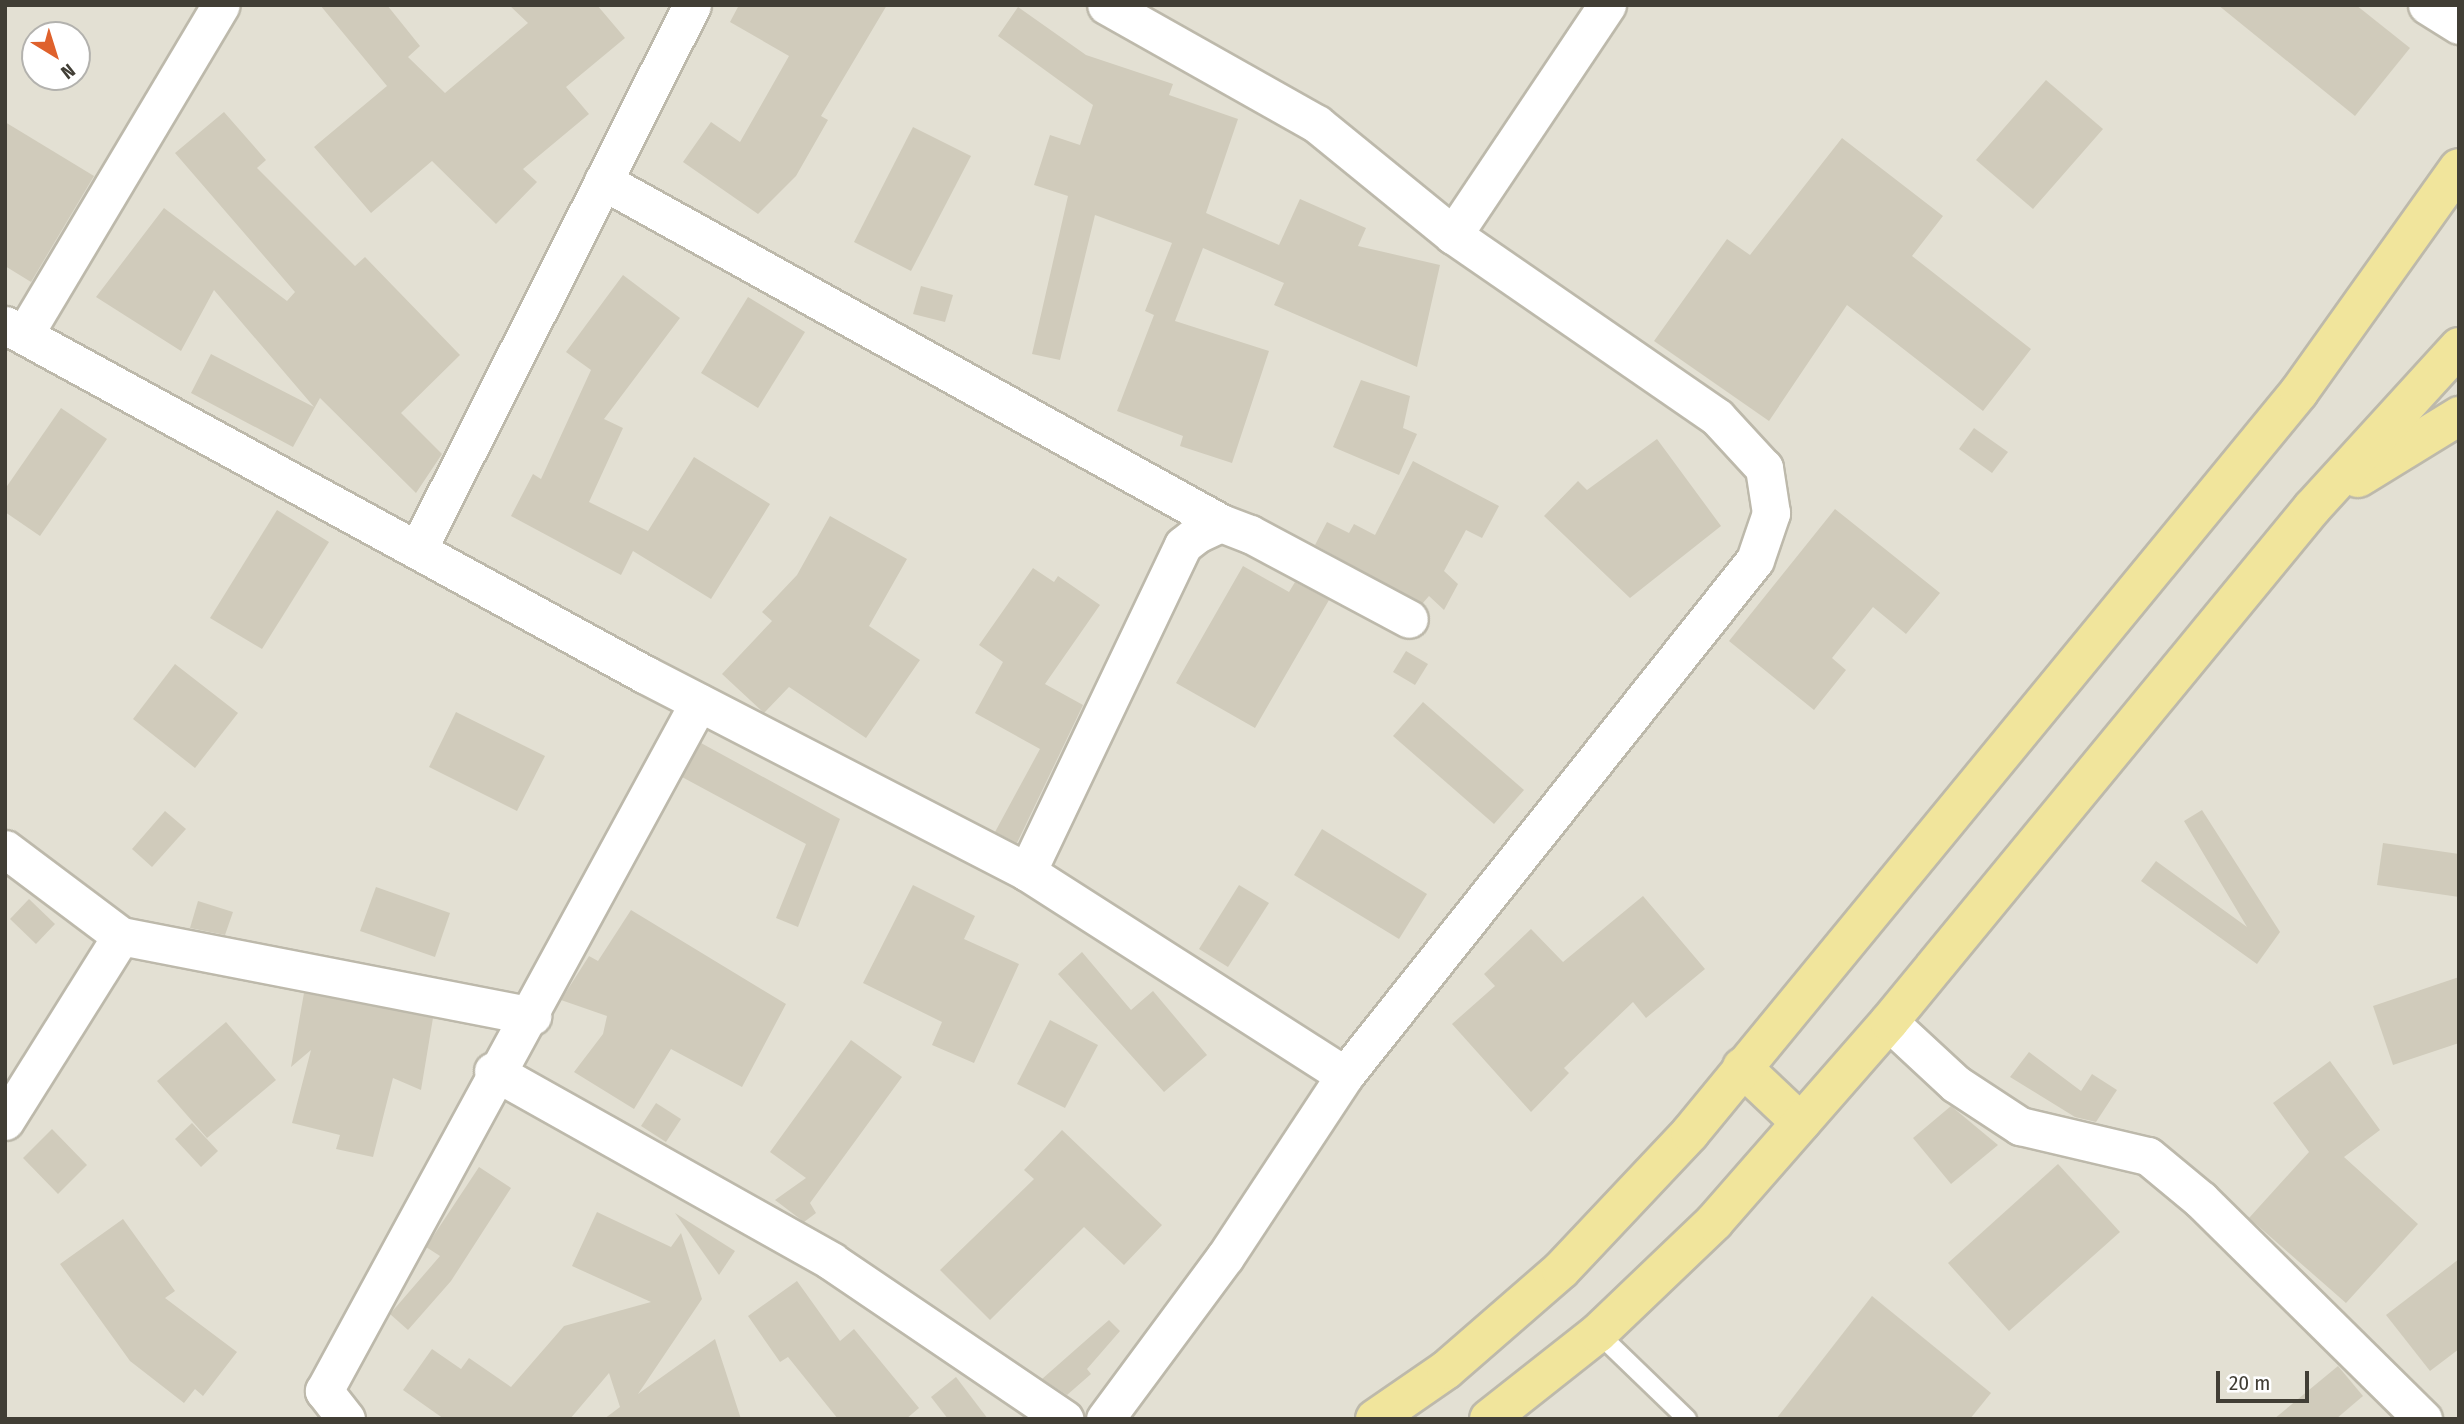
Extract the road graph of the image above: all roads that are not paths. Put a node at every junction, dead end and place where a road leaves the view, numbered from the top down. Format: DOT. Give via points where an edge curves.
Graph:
graph roads {
  1 [pos="221,5"];
  2 [pos="692,5"];
  3 [pos="1106,5"];
  4 [pos="1607,5"];
  5 [pos="2427,5"];
  6 [pos="2459,25"];
  7 [pos="2459,169"];
  8 [pos="603,181"];
  9 [pos="1453,235"];
  10 [pos="15,330"];
  11 [pos="2459,347"];
  12 [pos="2459,416"];
  13 [pos="2312,508"];
  14 [pos="1222,523"];
  15 [pos="419,547"];
  16 [pos="1409,619"];
  17 [pos="699,702"];
  18 [pos="5,849"];
  19 [pos="1027,872"];
  20 [pos="121,936"];
  21 [pos="531,1016"];
  22 [pos="1888,1022"];
  23 [pos="1742,1068"];
  24 [pos="493,1071"];
  25 [pos="1345,1075"];
  26 [pos="5,1121"];
  27 [pos="1801,1123"];
  28 [pos="1598,1333"];
  29 [pos="346,1419"];
  30 [pos="1064,1419"];
  31 [pos="1105,1419"];
  32 [pos="1375,1419"];
  33 [pos="1489,1419"];
  34 [pos="1687,1419"];
  35 [pos="2423,1419"];
  1 -- 10 [label="street"];
  2 -- 8 [label="street"];
  3 -- 9 [label="street" via="1317,124"];
  4 -- 9 [label="street"];
  5 -- 6 [label="street"];
  7 -- 23 [label="main road" via="2299,392"];
  8 -- 14 [label="street"];
  8 -- 15 [label="street"];
  9 -- 25 [label="street" via="1717,417 1764,468 1771,513 1755,560"];
  10 -- 15 [label="street"];
  11 -- 13 [label="main road"];
  12 -- 13 [label="main road"];
  13 -- 22 [label="main road"];
  14 -- 16 [label="street"];
  14 -- 19 [label="street" via="1183,545"];
  15 -- 17 [label="street"];
  17 -- 19 [label="street"];
  17 -- 21 [label="street"];
  18 -- 20 [label="street"];
  19 -- 25 [label="street"];
  20 -- 21 [label="street"];
  20 -- 26 [label="street"];
  21 -- 24 [label="street"];
  22 -- 27 [label="main road"];
  22 -- 35 [label="street" via="1956,1084 2020,1126 2148,1156 2201,1200"];
  23 -- 27 [label="main road"];
  23 -- 32 [label="main road" via="1690,1133 1561,1270 1446,1370"];
  24 -- 29 [label="street" via="324,1391"];
  24 -- 30 [label="street" via="831,1261"];
  25 -- 31 [label="street" via="1225,1257"];
  27 -- 28 [label="main road" via="1714,1222"];
  28 -- 33 [label="main road"];
  28 -- 34 [label="lane"];
}
